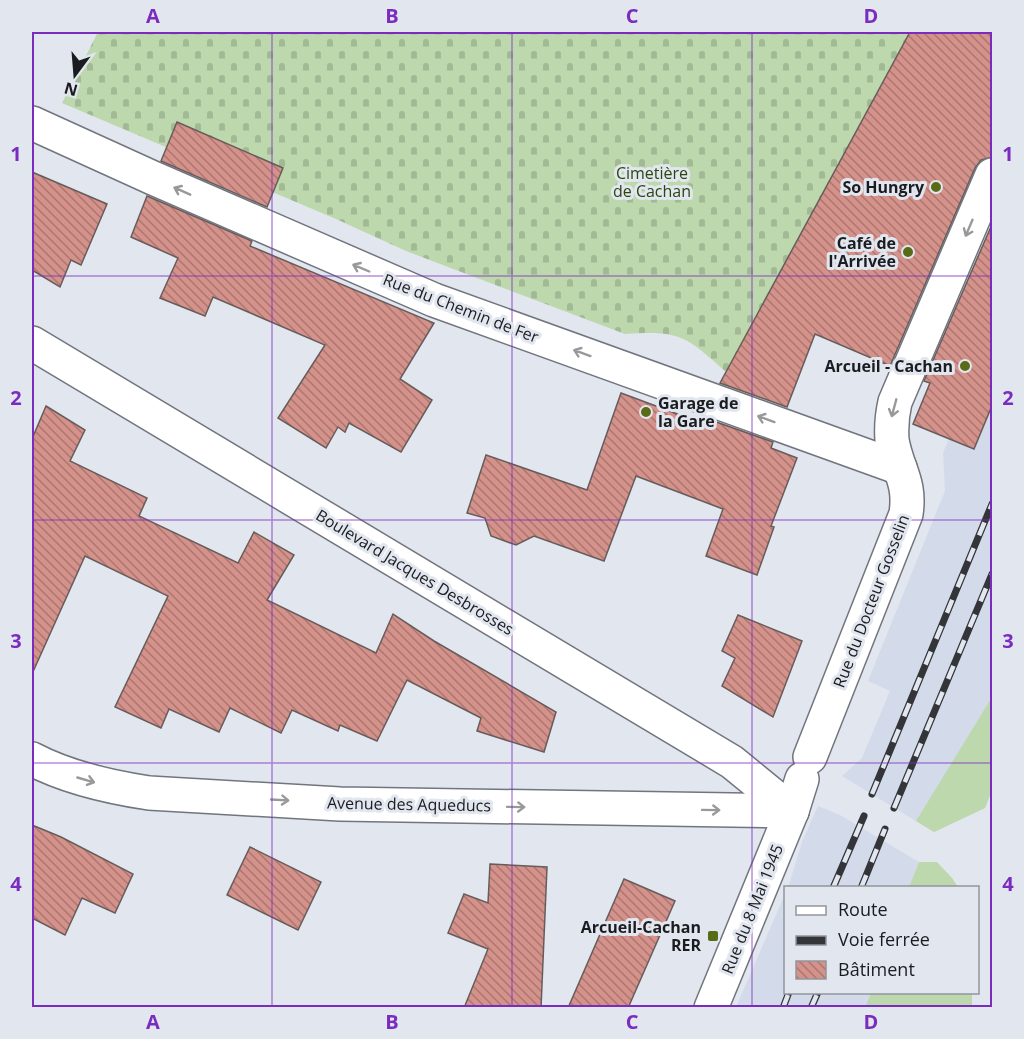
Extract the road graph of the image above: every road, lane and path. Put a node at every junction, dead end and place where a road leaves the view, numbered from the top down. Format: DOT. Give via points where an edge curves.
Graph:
graph roads {
  1 [pos="32,123"];
  2 [pos="993,174"];
  3 [pos="32,343"];
  4 [pos="900,468"];
  5 [pos="32,759"];
  6 [pos="792,811"];
  7 [pos="711,1008"];
  4 -- 1 [label="street, Rue du Chemin de Fer, one-way" via="434,300"];
  2 -- 4 [label="street, Rue du Docteur Gosselin, one-way" via="895,402 892,440"];
  3 -- 6 [label="street, Boulevard Jacques Desbrosses" via="732,762"];
  4 -- 6 [label="street, Rue du Docteur Gosselin" via="908,492 906,514"];
  5 -- 6 [label="street, Avenue des Aqueducs, one-way" via="77,777 149,793 340,804"];
  6 -- 7 [label="street, Rue du 8 Mai 1945"];
}
